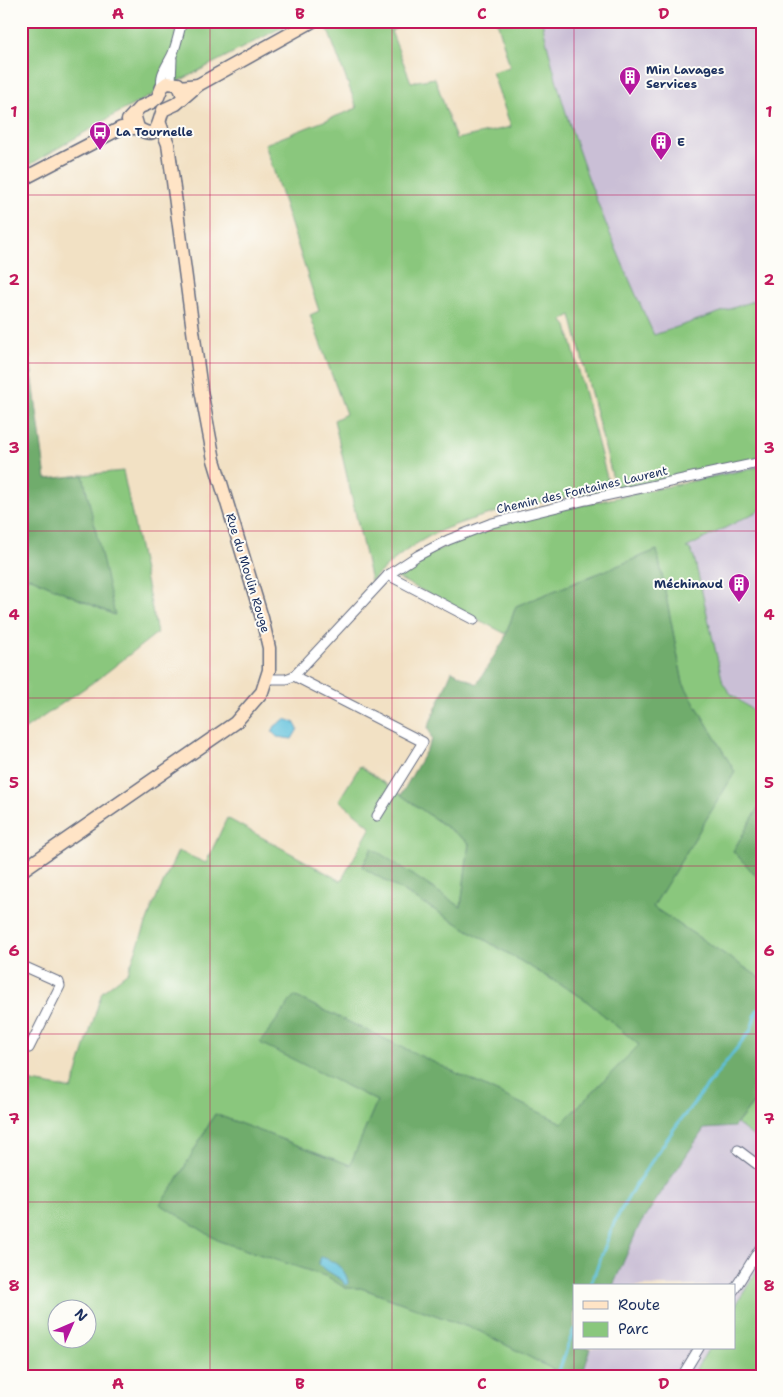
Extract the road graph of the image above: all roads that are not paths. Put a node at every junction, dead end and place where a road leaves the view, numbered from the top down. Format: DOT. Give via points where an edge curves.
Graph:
graph roads {
  1 [pos="182,21"];
  2 [pos="313,21"];
  3 [pos="174,89"];
  4 [pos="134,114"];
  5 [pos="121,128"];
  6 [pos="149,128"];
  7 [pos="21,180"];
  8 [pos="762,462"];
  9 [pos="388,576"];
  10 [pos="474,620"];
  11 [pos="294,676"];
  12 [pos="267,678"];
  13 [pos="377,816"];
  14 [pos="21,872"];
  15 [pos="21,965"];
  16 [pos="29,1048"];
  17 [pos="738,1150"];
  18 [pos="762,1168"];
  19 [pos="762,1245"];
  20 [pos="736,1287"];
  21 [pos="698,1350"];
  22 [pos="682,1376"];
  1 -- 3 [label="street" via="172,54"];
  2 -- 3 [label="street" via="198,85"];
  3 -- 4 [label="street" via="140,107"];
  3 -- 6 [label="street" via="176,104 163,110"];
  4 -- 5 [label="street"];
  4 -- 6 [label="street"];
  5 -- 6 [label="street"];
  5 -- 7 [label="street"];
  6 -- 12 [label="street, Rue du Moulin Rouge" via="168,156 214,460 266,632 269,648"];
  8 -- 9 [label="street, Chemin des Fontaines Laurent" via="492,524 435,547"];
  9 -- 10 [label="street"];
  9 -- 11 [label="street, Chemin des Fontaines Laurent"];
  11 -- 12 [label="street"];
  11 -- 13 [label="street" via="423,742"];
  12 -- 14 [label="street, Rue du Moulin Rouge" via="258,698 226,730"];
  15 -- 16 [label="street" via="59,982 60,986"];
  17 -- 18 [label="street"];
  19 -- 20 [label="street"];
  21 -- 22 [label="street"];
}
